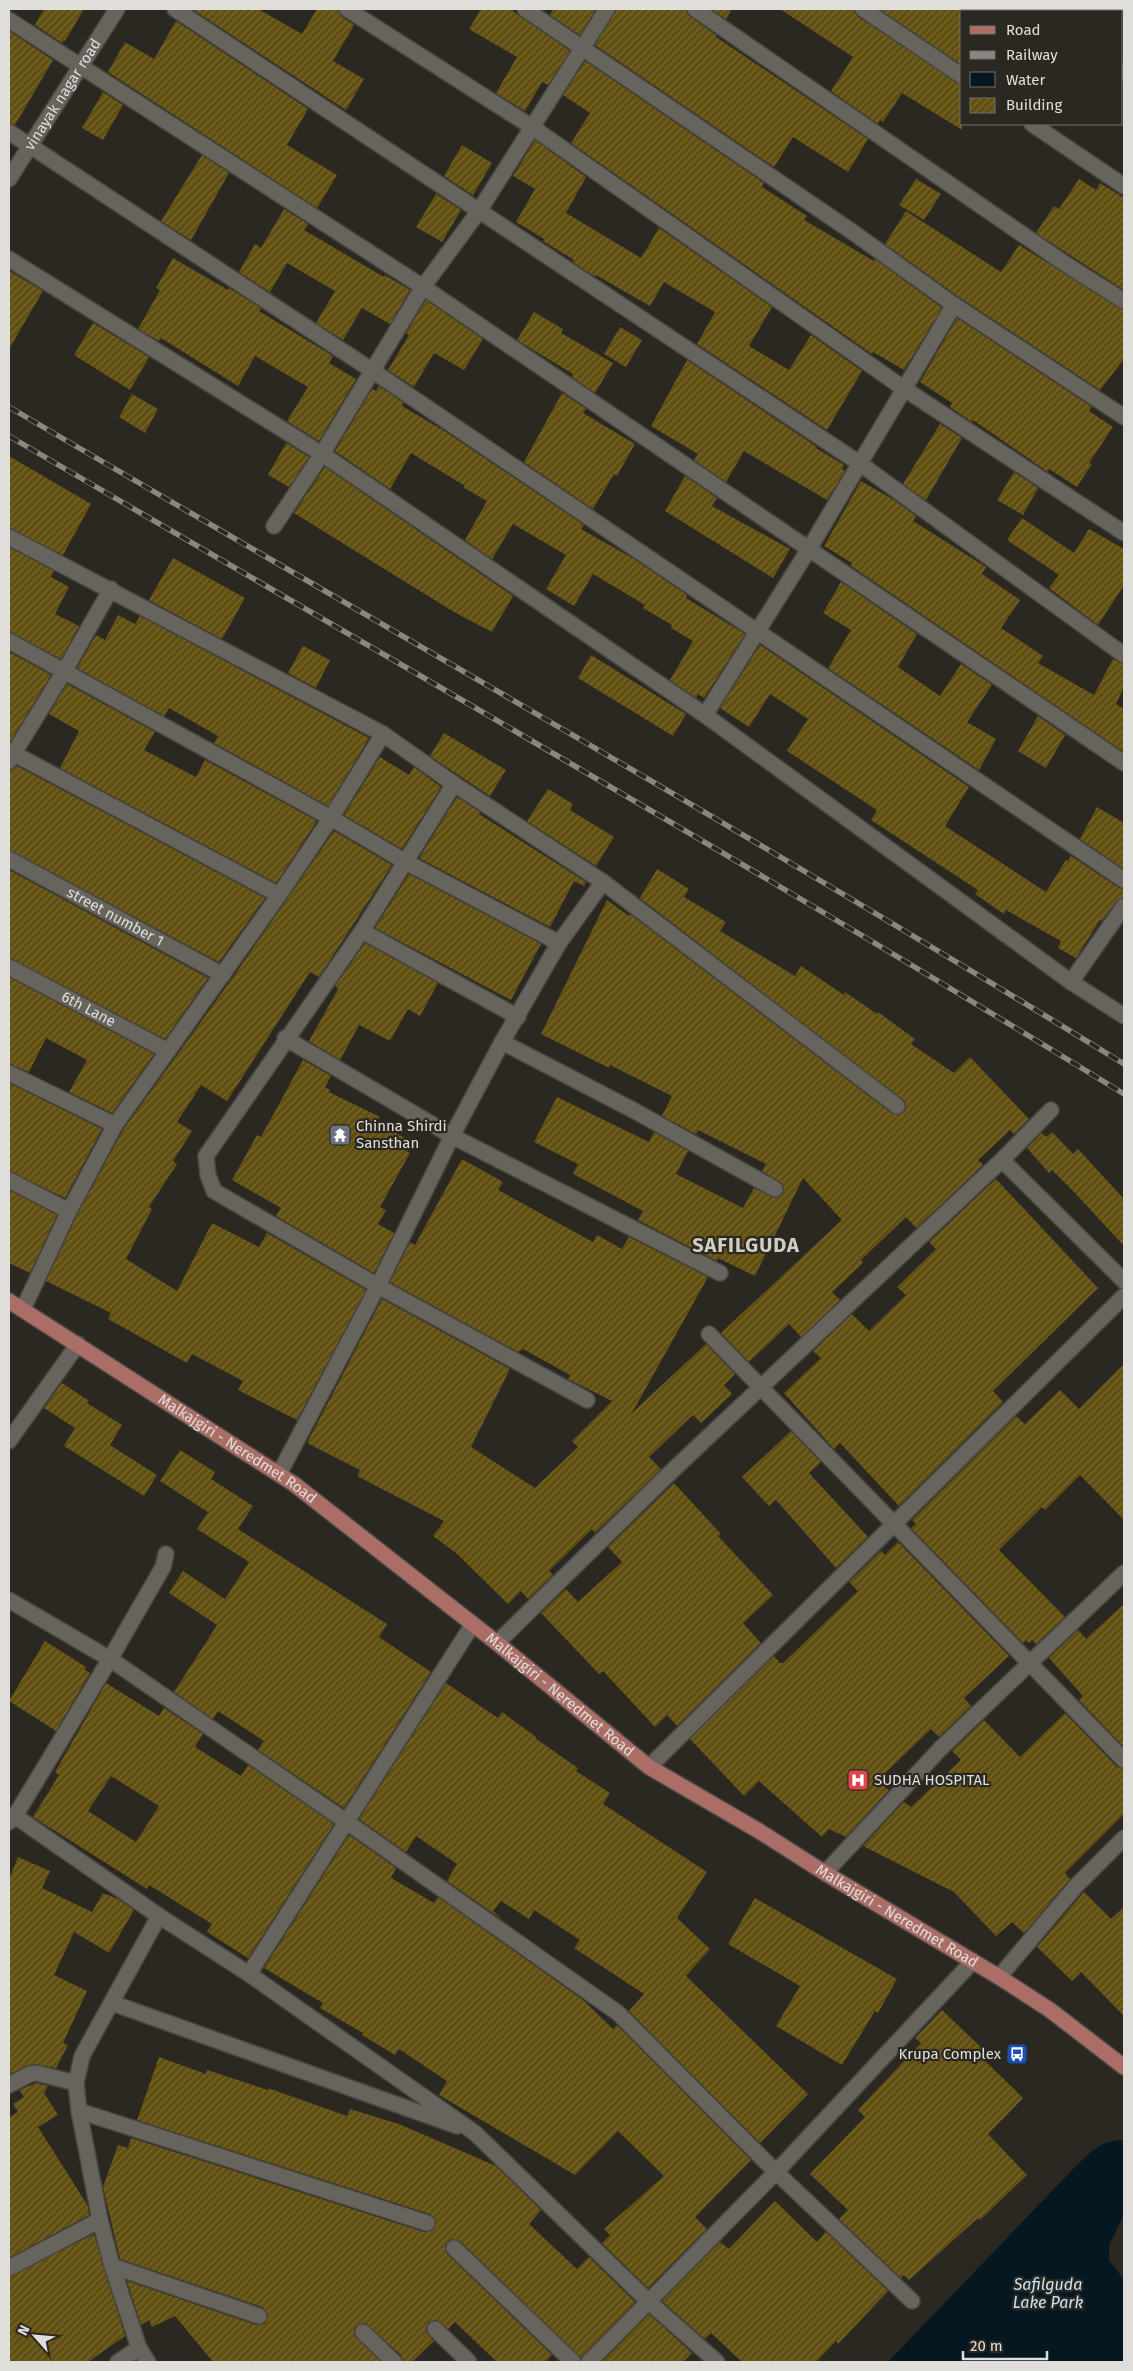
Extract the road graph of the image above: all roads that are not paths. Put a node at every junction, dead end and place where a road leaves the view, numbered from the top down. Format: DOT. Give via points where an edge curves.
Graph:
graph roads {
  1 [pos="117,9"];
  2 [pos="175,9"];
  3 [pos="347,9"];
  4 [pos="525,9"];
  5 [pos="607,9"];
  6 [pos="695,9"];
  7 [pos="863,9"];
  8 [pos="9,20"];
  9 [pos="581,46"];
  10 [pos="81,67"];
  11 [pos="960,75"];
  12 [pos="1033,125"];
  13 [pos="532,127"];
  14 [pos="9,132"];
  15 [pos="29,144"];
  16 [pos="9,179"];
  17 [pos="1124,186"];
  18 [pos="478,211"];
  19 [pos="9,259"];
  20 [pos="423,287"];
  21 [pos="1124,301"];
  22 [pos="954,305"];
  23 [pos="373,371"];
  24 [pos="903,388"];
  25 [pos="1124,417"];
  26 [pos="322,454"];
  27 [pos="859,463"];
  28 [pos="274,526"];
  29 [pos="1124,533"];
  30 [pos="9,537"];
  31 [pos="809,549"];
  32 [pos="111,589"];
  33 [pos="758,632"];
  34 [pos="9,641"];
  35 [pos="1124,655"];
  36 [pos="65,670"];
  37 [pos="705,715"];
  38 [pos="383,734"];
  39 [pos="10,755"];
  40 [pos="1124,763"];
  41 [pos="454,784"];
  42 [pos="331,818"];
  43 [pos="9,859"];
  44 [pos="404,861"];
  45 [pos="1124,880"];
  46 [pos="603,882"];
  47 [pos="280,895"];
  48 [pos="1124,906"];
  49 [pos="362,931"];
  50 [pos="559,943"];
  51 [pos="9,967"];
  52 [pos="223,975"];
  53 [pos="1071,982"];
  54 [pos="1124,1016"];
  55 [pos="518,1017"];
  56 [pos="285,1038"];
  57 [pos="502,1042"];
  58 [pos="168,1051"];
  59 [pos="9,1073"];
  60 [pos="897,1106"];
  61 [pos="1051,1110"];
  62 [pos="115,1125"];
  63 [pos="452,1136"];
  64 [pos="1002,1160"];
  65 [pos="9,1180"];
  66 [pos="775,1190"];
  67 [pos="69,1211"];
  68 [pos="720,1273"];
  69 [pos="1124,1281"];
  70 [pos="378,1286"];
  71 [pos="1124,1296"];
  72 [pos="9,1301"];
  73 [pos="23,1309"];
  74 [pos="709,1334"];
  75 [pos="78,1344"];
  76 [pos="763,1387"];
  77 [pos="587,1400"];
  78 [pos="9,1441"];
  79 [pos="278,1474"];
  80 [pos="894,1522"];
  81 [pos="166,1554"];
  82 [pos="1124,1573"];
  83 [pos="9,1600"];
  84 [pos="473,1624"];
  85 [pos="497,1643"];
  86 [pos="110,1660"];
  87 [pos="1030,1665"];
  88 [pos="1124,1760"];
  89 [pos="650,1767"];
  90 [pos="12,1819"];
  91 [pos="347,1822"];
  92 [pos="1124,1838"];
  93 [pos="826,1873"];
  94 [pos="159,1916"];
  95 [pos="973,1961"];
  96 [pos="249,1974"];
  97 [pos="999,1977"];
  98 [pos="112,2003"];
  99 [pos="1124,2067"];
  100 [pos="76,2083"];
  101 [pos="9,2085"];
  102 [pos="79,2111"];
  103 [pos="475,2133"];
  104 [pos="776,2172"];
  105 [pos="100,2220"];
  106 [pos="428,2223"];
  107 [pos="454,2248"];
  108 [pos="112,2266"];
  109 [pos="9,2268"];
  110 [pos="648,2301"];
  111 [pos="912,2301"];
  112 [pos="260,2316"];
  113 [pos="435,2329"];
  114 [pos="363,2332"];
  115 [pos="140,2348"];
  116 [pos="118,2362"];
  117 [pos="148,2362"];
  118 [pos="394,2362"];
  119 [pos="469,2362"];
  120 [pos="573,2362"];
  121 [pos="589,2362"];
  122 [pos="717,2362"];
  1 -- 10 [label="street, vinayak nagar road"];
  2 -- 18 [label="street"];
  3 -- 13 [label="street"];
  4 -- 9 [label="street"];
  5 -- 9 [label="street"];
  6 -- 21 [label="street" via="1059,260"];
  7 -- 11 [label="street"];
  8 -- 10 [label="street"];
  9 -- 13 [label="street"];
  9 -- 22 [label="street"];
  10 -- 15 [label="street, vinayak nagar road"];
  10 -- 20 [label="street"];
  12 -- 17 [label="street"];
  13 -- 18 [label="street"];
  13 -- 24 [label="street"];
  14 -- 15 [label="street"];
  15 -- 16 [label="street, vinayak nagar road"];
  15 -- 23 [label="street"];
  18 -- 20 [label="street"];
  18 -- 27 [label="street"];
  19 -- 26 [label="street"];
  20 -- 23 [label="street"];
  20 -- 31 [label="street"];
  22 -- 24 [label="street"];
  22 -- 25 [label="street"];
  23 -- 26 [label="street"];
  23 -- 33 [label="street"];
  24 -- 27 [label="street"];
  24 -- 29 [label="street"];
  26 -- 28 [label="street"];
  26 -- 37 [label="street"];
  27 -- 31 [label="street"];
  27 -- 35 [label="street"];
  30 -- 32 [label="street"];
  31 -- 33 [label="street"];
  31 -- 40 [label="street"];
  32 -- 36 [label="street"];
  32 -- 38 [label="street"];
  33 -- 37 [label="street"];
  33 -- 45 [label="street"];
  34 -- 36 [label="street"];
  36 -- 39 [label="street"];
  36 -- 42 [label="street"];
  37 -- 53 [label="street"];
  38 -- 41 [label="street"];
  38 -- 42 [label="street"];
  39 -- 47 [label="street"];
  41 -- 44 [label="street"];
  41 -- 46 [label="street"];
  42 -- 44 [label="street"];
  42 -- 47 [label="street"];
  43 -- 52 [label="street, street number 1"];
  44 -- 49 [label="street"];
  44 -- 50 [label="street"];
  46 -- 50 [label="street"];
  46 -- 60 [label="street"];
  47 -- 52 [label="street"];
  48 -- 53 [label="street"];
  49 -- 55 [label="street"];
  49 -- 56 [label="street"];
  50 -- 55 [label="street"];
  51 -- 58 [label="street, 6th Lane"];
  52 -- 58 [label="street"];
  53 -- 54 [label="street"];
  55 -- 57 [label="street"];
  56 -- 63 [label="street"];
  56 -- 70 [label="street" via="206,1156 214,1191"];
  57 -- 63 [label="street"];
  57 -- 66 [label="street" via="633,1110"];
  58 -- 62 [label="street"];
  59 -- 62 [label="street"];
  61 -- 64 [label="street"];
  62 -- 67 [label="street"];
  63 -- 68 [label="street"];
  63 -- 70 [label="street"];
  64 -- 69 [label="street"];
  64 -- 76 [label="street"];
  65 -- 67 [label="street"];
  67 -- 73 [label="street"];
  70 -- 77 [label="street"];
  70 -- 79 [label="street"];
  71 -- 80 [label="street"];
  72 -- 73 [label="main road, Malkajgiri - Neredmet Road"];
  73 -- 75 [label="main road, Malkajgiri - Neredmet Road"];
  74 -- 76 [label="street"];
  75 -- 78 [label="street"];
  75 -- 79 [label="main road, Malkajgiri - Neredmet Road"];
  76 -- 80 [label="street"];
  76 -- 85 [label="street" via="673,1470"];
  79 -- 84 [label="main road, Malkajgiri - Neredmet Road"];
  80 -- 87 [label="street"];
  80 -- 89 [label="street"];
  81 -- 86 [label="street" via="163,1567"];
  82 -- 87 [label="street"];
  83 -- 86 [label="street"];
  84 -- 85 [label="main road, Malkajgiri - Neredmet Road"];
  84 -- 91 [label="street"];
  85 -- 89 [label="main road, Malkajgiri - Neredmet Road"];
  86 -- 90 [label="street"];
  86 -- 91 [label="street"];
  87 -- 88 [label="street"];
  87 -- 93 [label="street" via="940,1749"];
  89 -- 93 [label="main road, Malkajgiri - Neredmet Road"];
  90 -- 94 [label="street"];
  91 -- 96 [label="street"];
  91 -- 104 [label="street" via="618,2013"];
  92 -- 97 [label="street" via="1076,1886"];
  93 -- 95 [label="main road, Malkajgiri - Neredmet Road"];
  94 -- 96 [label="street"];
  94 -- 98 [label="street"];
  95 -- 97 [label="main road, Malkajgiri - Neredmet Road"];
  95 -- 104 [label="street"];
  96 -- 103 [label="street"];
  97 -- 99 [label="main road, Malkajgiri - Neredmet Road" via="1050,2010"];
  98 -- 100 [label="street" via="82,2056"];
  98 -- 103 [label="street"];
  100 -- 101 [label="street" via="36,2073"];
  100 -- 102 [label="street"];
  102 -- 105 [label="street"];
  102 -- 106 [label="street"];
  103 -- 110 [label="street"];
  104 -- 110 [label="street"];
  104 -- 111 [label="street"];
  105 -- 108 [label="street"];
  105 -- 109 [label="street"];
  107 -- 120 [label="street"];
  108 -- 112 [label="street"];
  108 -- 115 [label="street"];
  110 -- 121 [label="street"];
  110 -- 122 [label="street"];
  113 -- 119 [label="street"];
  114 -- 118 [label="street"];
  115 -- 116 [label="street"];
  115 -- 117 [label="street"];
}
